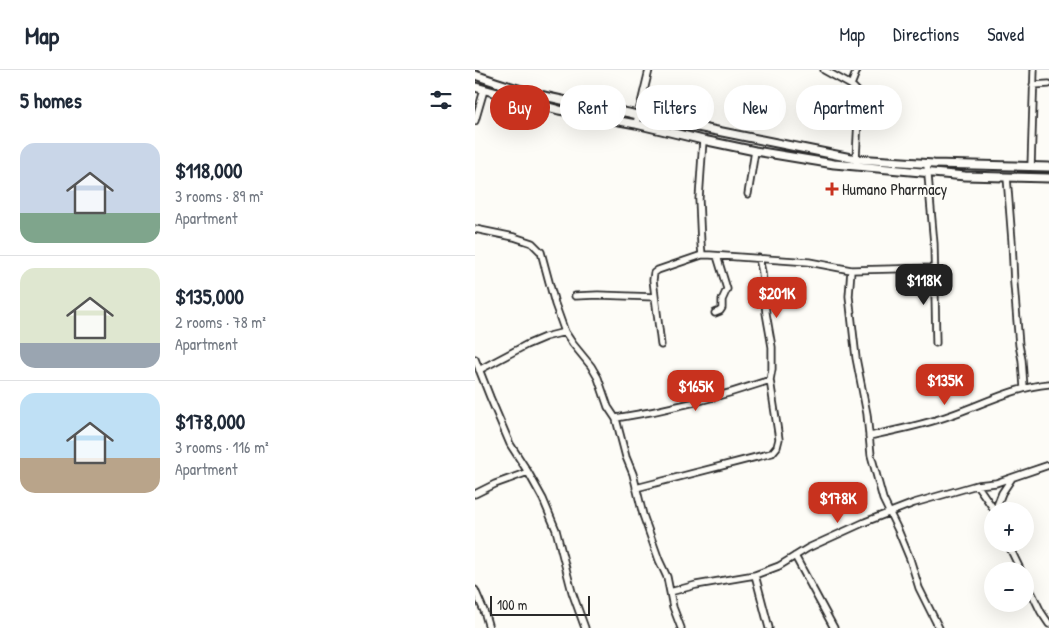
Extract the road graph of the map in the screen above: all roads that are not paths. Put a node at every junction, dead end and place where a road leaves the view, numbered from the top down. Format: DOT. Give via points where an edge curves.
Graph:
graph roads {
  1 [pos="649,70"];
  2 [pos="824,70"];
  3 [pos="857,70"];
  4 [pos="1033,70"];
  5 [pos="475,76"];
  6 [pos="1049,84"];
  7 [pos="645,85"];
  8 [pos="851,85"];
  9 [pos="1033,85"];
  10 [pos="475,87"];
  11 [pos="483,90"];
  12 [pos="636,114"];
  13 [pos="475,120"];
  14 [pos="636,124"];
  15 [pos="661,130"];
  16 [pos="712,130"];
  17 [pos="857,130"];
  18 [pos="703,140"];
  19 [pos="755,150"];
  20 [pos="856,159"];
  21 [pos="927,164"];
  22 [pos="1031,167"];
  23 [pos="1049,167"];
  24 [pos="927,173"];
  25 [pos="1007,177"];
  26 [pos="1049,178"];
  27 [pos="749,194"];
  28 [pos="475,229"];
  29 [pos="702,255"];
  30 [pos="717,256"];
  31 [pos="759,258"];
  32 [pos="933,268"];
  33 [pos="851,270"];
  34 [pos="575,296"];
  35 [pos="655,298"];
  36 [pos="715,313"];
  37 [pos="565,332"];
  38 [pos="935,343"];
  39 [pos="661,345"];
  40 [pos="475,358"];
  41 [pos="479,370"];
  42 [pos="770,380"];
  43 [pos="1049,384"];
  44 [pos="1024,388"];
  45 [pos="616,418"];
  46 [pos="869,436"];
  47 [pos="1049,465"];
  48 [pos="527,472"];
  49 [pos="1013,477"];
  50 [pos="977,485"];
  51 [pos="636,488"];
  52 [pos="475,494"];
  53 [pos="989,502"];
  54 [pos="998,502"];
  55 [pos="890,513"];
  56 [pos="795,556"];
  57 [pos="755,575"];
  58 [pos="475,590"];
  59 [pos="670,592"];
  60 [pos="1034,598"];
  61 [pos="1049,624"];
  62 [pos="488,628"];
  63 [pos="585,628"];
  64 [pos="681,628"];
  65 [pos="769,628"];
  66 [pos="834,628"];
  67 [pos="939,628"];
  1 -- 7 [label="street"];
  2 -- 8 [label="street"];
  3 -- 8 [label="street"];
  4 -- 9 [label="street"];
  5 -- 12 [label="street" via="559,99"];
  6 -- 9 [label="street"];
  9 -- 22 [label="street"];
  10 -- 11 [label="street"];
  11 -- 13 [label="street"];
  11 -- 14 [label="street" via="559,110"];
  15 -- 18 [label="street"];
  16 -- 20 [label="street"];
  17 -- 20 [label="street"];
  18 -- 19 [label="street"];
  18 -- 29 [label="street" via="699,199"];
  19 -- 24 [label="street" via="834,164"];
  19 -- 27 [label="street"];
  20 -- 21 [label="street"];
  21 -- 22 [label="street"];
  21 -- 24 [label="street"];
  22 -- 23 [label="street"];
  24 -- 25 [label="street"];
  24 -- 32 [label="street"];
  25 -- 26 [label="street"];
  25 -- 44 [label="street"];
  28 -- 37 [label="street" via="532,243 541,252"];
  29 -- 30 [label="street"];
  29 -- 35 [label="street" via="657,270 653,280"];
  30 -- 31 [label="street"];
  30 -- 36 [label="street" via="727,289 722,308"];
  31 -- 33 [label="street" via="809,262"];
  31 -- 42 [label="street" via="772,347"];
  32 -- 33 [label="street"];
  32 -- 38 [label="street"];
  33 -- 46 [label="street" via="849,296"];
  34 -- 35 [label="street"];
  35 -- 39 [label="street"];
  37 -- 41 [label="street" via="532,342"];
  37 -- 45 [label="street" via="591,366"];
  40 -- 41 [label="street"];
  41 -- 48 [label="street" via="509,444"];
  42 -- 45 [label="street" via="649,413"];
  42 -- 51 [label="street" via="779,439 772,453"];
  43 -- 44 [label="street"];
  44 -- 46 [label="street" via="923,424"];
  45 -- 51 [label="street"];
  46 -- 55 [label="street" via="871,456"];
  47 -- 49 [label="street"];
  48 -- 52 [label="street"];
  48 -- 63 [label="street" via="556,530"];
  49 -- 50 [label="street"];
  49 -- 54 [label="street"];
  50 -- 53 [label="street"];
  50 -- 55 [label="street"];
  51 -- 59 [label="street"];
  55 -- 56 [label="street"];
  55 -- 67 [label="street" via="919,588"];
  56 -- 57 [label="street"];
  56 -- 66 [label="street"];
  57 -- 59 [label="street"];
  57 -- 65 [label="street"];
  58 -- 62 [label="street"];
  59 -- 64 [label="street"];
  60 -- 61 [label="street"];
}
